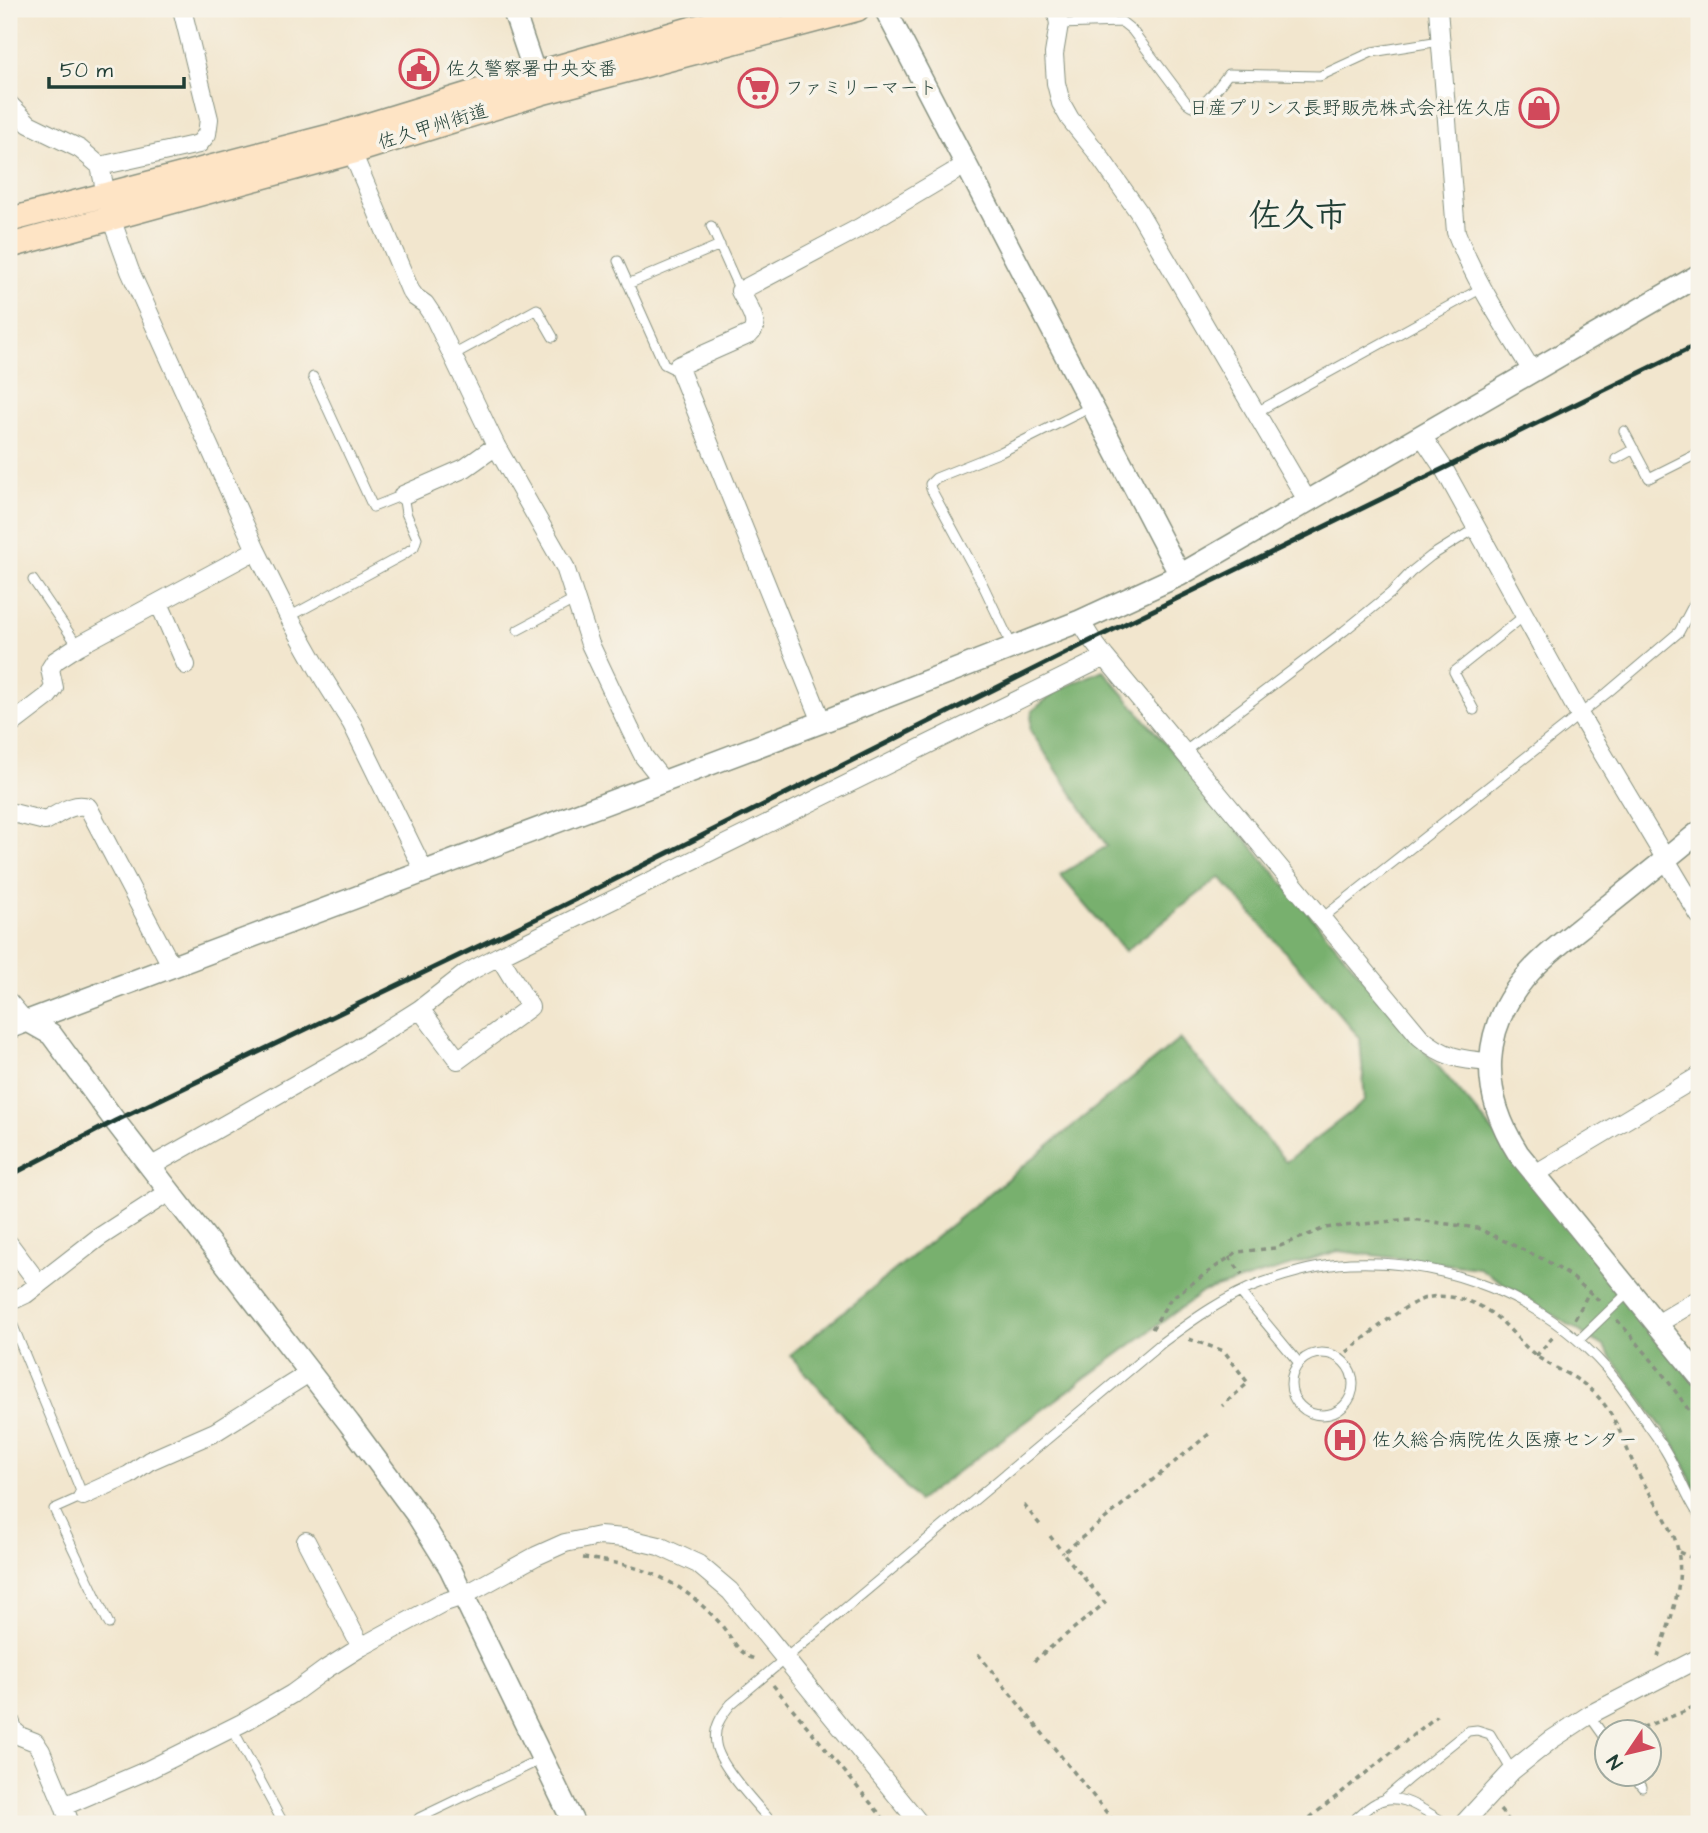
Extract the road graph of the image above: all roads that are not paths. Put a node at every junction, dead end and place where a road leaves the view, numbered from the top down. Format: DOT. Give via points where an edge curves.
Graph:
graph roads {
  1 [pos="182,9"];
  2 [pos="513,9"];
  3 [pos="772,9"];
  4 [pos="857,9"];
  5 [pos="885,9"];
  6 [pos="1438,9"];
  7 [pos="1058,16"];
  8 [pos="1440,41"];
  9 [pos="535,74"];
  10 [pos="9,104"];
  11 [pos="352,152"];
  12 [pos="967,164"];
  13 [pos="100,166"];
  14 [pos="109,206"];
  15 [pos="9,220"];
  16 [pos="711,226"];
  17 [pos="720,245"];
  18 [pos="9,246"];
  19 [pos="618,261"];
  20 [pos="1699,275"];
  21 [pos="628,284"];
  22 [pos="1482,288"];
  23 [pos="740,291"];
  24 [pos="553,337"];
  25 [pos="453,355"];
  26 [pos="678,366"];
  27 [pos="1532,371"];
  28 [pos="313,377"];
  29 [pos="1092,406"];
  30 [pos="1255,413"];
  31 [pos="1624,430"];
  32 [pos="1422,436"];
  33 [pos="496,446"];
  34 [pos="1634,449"];
  35 [pos="1699,453"];
  36 [pos="1616,459"];
  37 [pos="402,495"];
  38 [pos="1308,502"];
  39 [pos="1476,528"];
  40 [pos="256,550"];
  41 [pos="1180,575"];
  42 [pos="33,580"];
  43 [pos="1699,594"];
  44 [pos="576,600"];
  45 [pos="159,603"];
  46 [pos="1524,616"];
  47 [pos="289,617"];
  48 [pos="1080,621"];
  49 [pos="518,630"];
  50 [pos="78,646"];
  51 [pos="1012,648"];
  52 [pos="1105,657"];
  53 [pos="186,665"];
  54 [pos="1474,709"];
  55 [pos="1579,714"];
  56 [pos="822,722"];
  57 [pos="9,726"];
  58 [pos="1184,752"];
  59 [pos="664,782"];
  60 [pos="9,811"];
  61 [pos="1699,832"];
  62 [pos="1665,860"];
  63 [pos="424,871"];
  64 [pos="1699,915"];
  65 [pos="1321,919"];
  66 [pos="499,956"];
  67 [pos="172,967"];
  68 [pos="9,1002"];
  69 [pos="420,1009"];
  70 [pos="18,1025"];
  71 [pos="1490,1062"];
  72 [pos="1699,1076"];
  73 [pos="150,1167"];
  74 [pos="1535,1174"];
  75 [pos="169,1192"];
  76 [pos="9,1244"];
  77 [pos="39,1284"];
  78 [pos="1631,1290"];
  79 [pos="1241,1293"];
  80 [pos="1699,1299"];
  81 [pos="9,1302"];
  82 [pos="9,1316"];
  83 [pos="1657,1324"];
  84 [pos="1579,1340"];
  85 [pos="1298,1363"];
  86 [pos="309,1373"];
  87 [pos="1699,1376"];
  88 [pos="83,1496"];
  89 [pos="1699,1516"];
  90 [pos="306,1541"];
  91 [pos="463,1596"];
  92 [pos="108,1624"];
  93 [pos="361,1647"];
  94 [pos="1699,1658"];
  95 [pos="785,1659"];
  96 [pos="1589,1716"];
  97 [pos="9,1718"];
  98 [pos="1592,1720"];
  99 [pos="232,1728"];
  100 [pos="542,1759"];
  101 [pos="1512,1771"];
  102 [pos="1386,1798"];
  103 [pos="64,1806"];
  104 [pos="419,1818"];
  105 [pos="70,1824"];
  106 [pos="282,1824"];
  107 [pos="574,1824"];
  108 [pos="773,1824"];
  109 [pos="920,1824"];
  110 [pos="1349,1824"];
  111 [pos="1447,1824"];
  112 [pos="1463,1824"];
  1 -- 13 [label="street" via="209,119 207,134 199,144"];
  2 -- 9 [label="street"];
  3 -- 9 [label="main road, 佐久甲州街道"];
  4 -- 11 [label="main road, 佐久甲州街道" via="540,93"];
  5 -- 12 [label="street"];
  6 -- 8 [label="street"];
  7 -- 8 [label="lane" via="1122,22 1194,107 1205,102 1228,74 1321,76 1372,52"];
  7 -- 30 [label="street" via="1054,54 1061,103 1139,211"];
  8 -- 22 [label="street" via="1456,232"];
  9 -- 14 [label="main road, 佐久甲州街道"];
  10 -- 13 [label="street" via="29,124 80,149"];
  11 -- 14 [label="main road, 佐久甲州街道"];
  11 -- 25 [label="street" via="410,290 435,319"];
  12 -- 23 [label="street"];
  12 -- 29 [label="street"];
  13 -- 14 [label="street"];
  14 -- 15 [label="main road, 佐久甲州街道"];
  14 -- 18 [label="main road, 佐久甲州街道"];
  14 -- 40 [label="street" via="130,271"];
  16 -- 17 [label="lane"];
  17 -- 21 [label="lane"];
  17 -- 23 [label="lane"];
  19 -- 21 [label="lane"];
  20 -- 27 [label="street"];
  21 -- 26 [label="lane" via="664,364"];
  22 -- 27 [label="street"];
  22 -- 30 [label="lane"];
  23 -- 26 [label="street" via="756,323 754,330"];
  24 -- 25 [label="lane" via="537,309"];
  25 -- 33 [label="street"];
  26 -- 56 [label="street"];
  27 -- 32 [label="street"];
  28 -- 37 [label="lane" via="373,507"];
  29 -- 41 [label="street"];
  29 -- 51 [label="lane" via="930,484"];
  30 -- 38 [label="street"];
  31 -- 34 [label="lane"];
  32 -- 38 [label="street"];
  32 -- 39 [label="street"];
  33 -- 37 [label="street" via="465,468"];
  33 -- 44 [label="street" via="565,567"];
  34 -- 35 [label="lane" via="1649,478"];
  34 -- 36 [label="lane"];
  37 -- 47 [label="lane" via="417,538 414,547"];
  38 -- 41 [label="street"];
  39 -- 46 [label="street"];
  39 -- 58 [label="lane" via="1411,572 1344,631"];
  40 -- 45 [label="street"];
  40 -- 47 [label="street"];
  41 -- 48 [label="street"];
  42 -- 50 [label="lane"];
  43 -- 55 [label="lane" via="1679,632"];
  44 -- 49 [label="lane"];
  44 -- 59 [label="street" via="590,644 630,729"];
  45 -- 50 [label="street"];
  45 -- 53 [label="street"];
  46 -- 54 [label="lane" via="1454,672"];
  46 -- 55 [label="street"];
  47 -- 63 [label="street" via="352,724"];
  48 -- 51 [label="street"];
  48 -- 52 [label="street"];
  50 -- 57 [label="street" via="50,669 54,688 47,697"];
  51 -- 56 [label="street"];
  52 -- 58 [label="street"];
  52 -- 66 [label="street"];
  55 -- 62 [label="street"];
  55 -- 65 [label="lane"];
  56 -- 59 [label="street"];
  58 -- 65 [label="street"];
  59 -- 63 [label="street"];
  60 -- 67 [label="street" via="45,821 75,806 88,807"];
  61 -- 62 [label="street"];
  62 -- 64 [label="street"];
  62 -- 71 [label="street" via="1517,986 1495,1031"];
  63 -- 67 [label="street"];
  65 -- 71 [label="street" via="1430,1046 1464,1060"];
  66 -- 69 [label="street" via="465,974"];
  66 -- 69 [label="street" via="530,1007 458,1060"];
  67 -- 70 [label="street"];
  68 -- 70 [label="street" via="20,1015"];
  69 -- 73 [label="street"];
  70 -- 73 [label="street" via="51,1034"];
  71 -- 74 [label="street" via="1497,1113 1507,1136"];
  72 -- 74 [label="street"];
  73 -- 75 [label="street"];
  74 -- 78 [label="street"];
  75 -- 77 [label="street"];
  75 -- 86 [label="street"];
  76 -- 77 [label="street"];
  77 -- 81 [label="street"];
  78 -- 83 [label="street"];
  78 -- 84 [label="lane"];
  79 -- 84 [label="lane" via="1325,1266 1404,1266 1489,1286"];
  79 -- 85 [label="lane"];
  79 -- 95 [label="lane" via="1163,1342"];
  80 -- 83 [label="street"];
  82 -- 88 [label="lane"];
  83 -- 87 [label="street"];
  84 -- 89 [label="lane" via="1608,1371 1658,1440"];
  85 -- 85 [label="lane" via="1324,1353 1342,1361 1353,1388 1343,1406 1325,1415 1298,1403 1291,1384"];
  86 -- 88 [label="street" via="215,1432"];
  86 -- 91 [label="street" via="417,1515"];
  88 -- 92 [label="lane" via="54,1509"];
  90 -- 93 [label="street"];
  91 -- 93 [label="street"];
  91 -- 95 [label="street" via="565,1542 599,1536 625,1538 659,1546 698,1564 730,1591"];
  91 -- 100 [label="street"];
  93 -- 99 [label="street" via="292,1695"];
  94 -- 96 [label="street"];
  95 -- 108 [label="lane" via="731,1704 716,1728 722,1760"];
  95 -- 109 [label="street"];
  96 -- 98 [label="lane"];
  96 -- 101 [label="street"];
  97 -- 103 [label="street" via="14,1731 35,1742 41,1751"];
  99 -- 103 [label="street"];
  99 -- 106 [label="lane"];
  100 -- 104 [label="lane"];
  100 -- 107 [label="street"];
  101 -- 102 [label="lane" via="1490,1734 1468,1731"];
  101 -- 112 [label="street"];
  102 -- 110 [label="lane"];
  102 -- 111 [label="lane" via="1400,1798"];
  103 -- 105 [label="street"];
}
